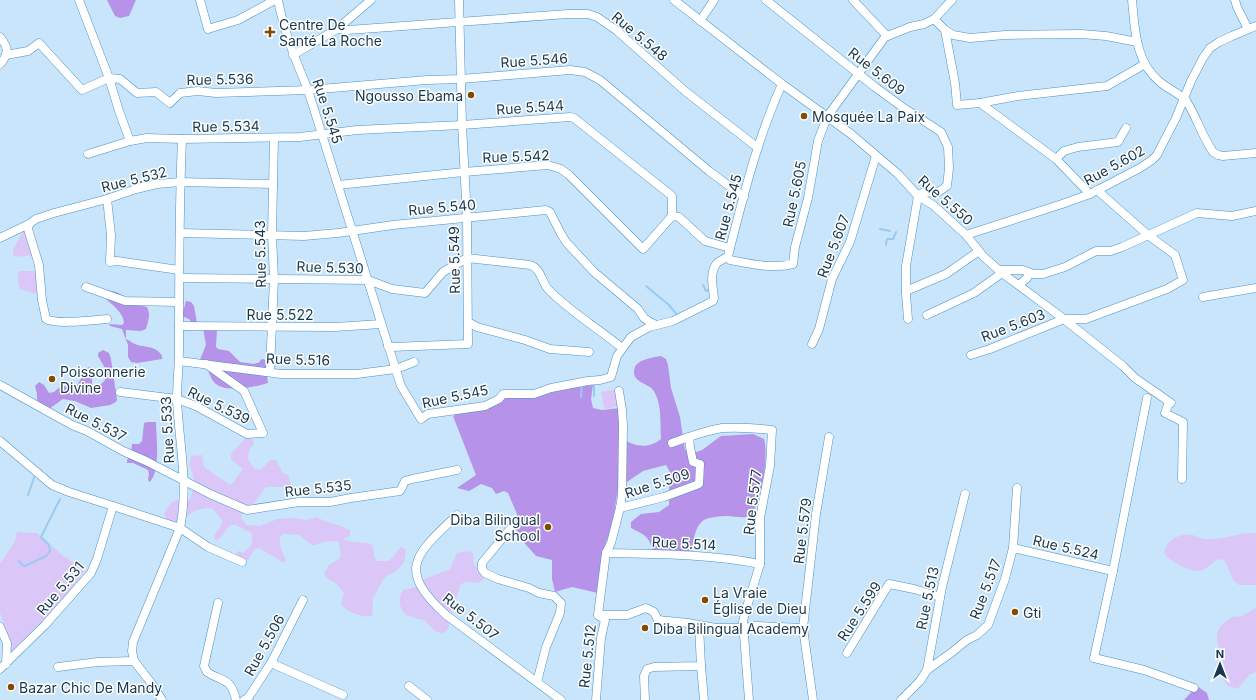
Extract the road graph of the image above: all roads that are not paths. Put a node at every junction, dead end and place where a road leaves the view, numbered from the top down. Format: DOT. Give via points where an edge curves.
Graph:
graph roads {
  1 [pos="79,0"];
  2 [pos="200,0"];
  3 [pos="277,0"];
  4 [pos="371,0"];
  5 [pos="459,0"];
  6 [pos="674,0"];
  7 [pos="714,0"];
  8 [pos="766,0"];
  9 [pos="854,0"];
  10 [pos="952,0"];
  11 [pos="1132,0"];
  12 [pos="1235,0"];
  13 [pos="934,19"];
  14 [pos="460,21"];
  15 [pos="700,21"];
  16 [pos="1252,28"];
  17 [pos="337,29"];
  18 [pos="945,30"];
  19 [pos="887,36"];
  20 [pos="0,37"];
  21 [pos="1137,42"];
  22 [pos="6,55"];
  23 [pos="293,55"];
  24 [pos="0,64"];
  25 [pos="1145,64"];
  26 [pos="858,73"];
  27 [pos="109,78"];
  28 [pos="461,79"];
  29 [pos="782,84"];
  30 [pos="308,90"];
  31 [pos="1184,99"];
  32 [pos="980,103"];
  33 [pos="827,116"];
  34 [pos="462,125"];
  35 [pos="1126,128"];
  36 [pos="322,135"];
  37 [pos="274,138"];
  38 [pos="182,139"];
  39 [pos="130,140"];
  40 [pos="758,148"];
  41 [pos="1256,153"];
  42 [pos="88,154"];
  43 [pos="876,156"];
  44 [pos="1056,159"];
  45 [pos="464,172"];
  46 [pos="180,182"];
  47 [pos="273,184"];
  48 [pos="338,185"];
  49 [pos="1093,192"];
  50 [pos="918,196"];
  51 [pos="744,197"];
  52 [pos="107,199"];
  53 [pos="1256,211"];
  54 [pos="672,216"];
  55 [pos="466,218"];
  56 [pos="29,224"];
  57 [pos="352,230"];
  58 [pos="180,233"];
  59 [pos="966,235"];
  60 [pos="1148,235"];
  61 [pos="272,236"];
  62 [pos="0,238"];
  63 [pos="730,248"];
  64 [pos="979,251"];
  65 [pos="728,256"];
  66 [pos="467,258"];
  67 [pos="1000,271"];
  68 [pos="1028,273"];
  69 [pos="179,274"];
  70 [pos="274,279"];
  71 [pos="368,280"];
  72 [pos="1019,285"];
  73 [pos="86,287"];
  74 [pos="1256,288"];
  75 [pos="906,291"];
  76 [pos="1203,297"];
  77 [pos="179,302"];
  78 [pos="927,315"];
  79 [pos="107,319"];
  80 [pos="908,319"];
  81 [pos="1064,320"];
  82 [pos="468,322"];
  83 [pos="380,324"];
  84 [pos="656,325"];
  85 [pos="179,326"];
  86 [pos="273,327"];
  87 [pos="812,344"];
  88 [pos="388,346"];
  89 [pos="622,348"];
  90 [pos="589,352"];
  91 [pos="970,354"];
  92 [pos="179,361"];
  93 [pos="414,362"];
  94 [pos="206,364"];
  95 [pos="270,369"];
  96 [pos="396,369"];
  97 [pos="0,385"];
  98 [pos="619,391"];
  99 [pos="120,392"];
  100 [pos="1147,398"];
  101 [pos="177,399"];
  102 [pos="689,437"];
  103 [pos="829,437"];
  104 [pos="0,441"];
  105 [pos="672,443"];
  106 [pos="457,470"];
  107 [pos="183,479"];
  108 [pos="1182,479"];
  109 [pos="1017,488"];
  110 [pos="965,494"];
  111 [pos="113,506"];
  112 [pos="620,508"];
  113 [pos="456,515"];
  114 [pos="180,528"];
  115 [pos="510,529"];
  116 [pos="1013,548"];
  117 [pos="606,553"];
  118 [pos="242,562"];
  119 [pos="760,564"];
  120 [pos="1113,571"];
  121 [pos="940,597"];
  122 [pos="303,600"];
  123 [pos="218,603"];
  124 [pos="598,615"];
  125 [pos="699,626"];
  126 [pos="0,627"];
  127 [pos="744,628"];
  128 [pos="803,628"];
  129 [pos="847,653"];
  130 [pos="134,661"];
  131 [pos="271,663"];
  132 [pos="3,666"];
  133 [pos="700,666"];
  134 [pos="58,667"];
  135 [pos="927,670"];
  136 [pos="537,682"];
  137 [pos="409,686"];
  138 [pos="1194,688"];
  139 [pos="343,695"];
  140 [pos="248,699"];
  141 [pos="162,700"];
  142 [pos="236,700"];
  143 [pos="426,700"];
  144 [pos="561,700"];
  145 [pos="596,700"];
  146 [pos="646,700"];
  147 [pos="704,700"];
  148 [pos="749,700"];
  149 [pos="813,700"];
  150 [pos="901,700"];
  1 -- 27 [label="street"];
  2 -- 3 [label="street" via="208,29 238,20"];
  3 -- 23 [label="street, Rue 5.545"];
  4 -- 17 [label="street"];
  5 -- 14 [label="street, Rue 5.549"];
  6 -- 15 [label="street, Rue 5.550"];
  7 -- 15 [label="street"];
  8 -- 26 [label="street, Rue 5.609"];
  9 -- 19 [label="street"];
  10 -- 13 [label="street"];
  11 -- 21 [label="street"];
  12 -- 16 [label="street"];
  13 -- 18 [label="street"];
  13 -- 19 [label="street"];
  14 -- 17 [label="street, Rue 5.548"];
  14 -- 28 [label="street, Rue 5.549"];
  14 -- 40 [label="street, Rue 5.548" via="568,14 588,14 596,17 616,30 685,91"];
  15 -- 29 [label="street, Rue 5.550"];
  16 -- 31 [label="street, Rue 5.602" via="1210,48"];
  17 -- 23 [label="street"];
  18 -- 21 [label="street" via="953,35 970,38 1080,34"];
  18 -- 32 [label="street" via="958,105"];
  19 -- 26 [label="street, Rue 5.605"];
  20 -- 22 [label="street" via="6,45"];
  21 -- 25 [label="street"];
  22 -- 24 [label="street"];
  22 -- 27 [label="street" via="28,51 39,44 82,90"];
  23 -- 30 [label="street, Rue 5.545"];
  25 -- 31 [label="street" via="1159,82"];
  25 -- 32 [label="street" via="1107,86"];
  26 -- 33 [label="street, Rue 5.605"];
  26 -- 50 [label="street, Rue 5.609" via="941,132 948,147 947,186 938,192 922,193"];
  27 -- 30 [label="street, Rue 5.536" via="120,79 137,93 156,92 170,102 180,93"];
  27 -- 39 [label="street"];
  28 -- 30 [label="street, Rue 5.546"];
  28 -- 34 [label="street, Rue 5.549"];
  28 -- 51 [label="street, Rue 5.546" via="570,70 586,72 600,80"];
  29 -- 33 [label="street, Rue 5.550"];
  29 -- 40 [label="street, Rue 5.545"];
  30 -- 36 [label="street, Rue 5.545"];
  31 -- 41 [label="street" via="1215,154 1223,156"];
  31 -- 49 [label="street, Rue 5.602" via="1152,160"];
  32 -- 44 [label="street"];
  33 -- 43 [label="street, Rue 5.550"];
  33 -- 65 [label="street, Rue 5.605" via="818,141 793,264 781,267 755,265 730,260"];
  34 -- 36 [label="street, Rue 5.544" via="356,130"];
  34 -- 45 [label="street, Rue 5.549"];
  34 -- 54 [label="street, Rue 5.544" via="574,118 672,196"];
  35 -- 44 [label="street" via="1118,142 1078,147 1064,151"];
  36 -- 37 [label="street, Rue 5.534"];
  36 -- 48 [label="street, Rue 5.545"];
  37 -- 38 [label="street, Rue 5.534"];
  37 -- 47 [label="street, Rue 5.543"];
  38 -- 39 [label="street, Rue 5.534"];
  38 -- 46 [label="street, Rue 5.533"];
  39 -- 42 [label="street, Rue 5.534"];
  40 -- 51 [label="street, Rue 5.545"];
  43 -- 50 [label="street, Rue 5.550" via="898,174"];
  43 -- 87 [label="street, Rue 5.607" via="850,242 832,279 819,329"];
  44 -- 49 [label="street"];
  45 -- 48 [label="street, Rue 5.542"];
  45 -- 54 [label="street, Rue 5.542" via="548,165 562,169 643,249"];
  45 -- 55 [label="street, Rue 5.549"];
  46 -- 47 [label="street, Rue 5.532"];
  46 -- 52 [label="street, Rue 5.532" via="143,187"];
  46 -- 58 [label="street, Rue 5.533"];
  47 -- 61 [label="street, Rue 5.543"];
  48 -- 57 [label="street, Rue 5.545"];
  49 -- 59 [label="street, Rue 5.602"];
  49 -- 60 [label="street"];
  50 -- 59 [label="street, Rue 5.550"];
  50 -- 75 [label="street" via="906,266"];
  51 -- 63 [label="street, Rue 5.545"];
  52 -- 56 [label="street, Rue 5.532" via="54,213"];
  52 -- 69 [label="street, Rue 5.530" via="111,235 110,262 117,261"];
  53 -- 60 [label="street" via="1232,216 1197,213"];
  54 -- 63 [label="street" via="679,217 705,241"];
  55 -- 57 [label="street, Rue 5.540"];
  55 -- 66 [label="street, Rue 5.549"];
  55 -- 84 [label="street, Rue 5.540" via="546,210 550,212 566,242 594,272 638,309 644,318"];
  56 -- 62 [label="street, Rue 5.532"];
  56 -- 79 [label="street" via="39,265 46,319"];
  57 -- 61 [label="street, Rue 5.540" via="304,236"];
  57 -- 71 [label="street, Rue 5.545"];
  58 -- 61 [label="street, Rue 5.540"];
  58 -- 69 [label="street, Rue 5.533"];
  59 -- 64 [label="street, Rue 5.550"];
  60 -- 68 [label="street" via="1111,251 1096,251 1055,270 1040,274"];
  60 -- 81 [label="street, Rue 5.603" via="1175,255 1183,280 1167,289 1086,319"];
  61 -- 70 [label="street, Rue 5.543"];
  63 -- 65 [label="street, Rue 5.545"];
  64 -- 67 [label="street, Rue 5.550"];
  64 -- 75 [label="street" via="946,274"];
  65 -- 84 [label="street, Rue 5.545" via="718,263 714,271 713,301 673,321"];
  66 -- 71 [label="street, Rue 5.530" via="443,272 425,293 392,289"];
  66 -- 82 [label="street, Rue 5.549"];
  66 -- 89 [label="street" via="534,266 548,289"];
  67 -- 68 [label="street" via="1023,270"];
  67 -- 72 [label="street, Rue 5.550"];
  67 -- 78 [label="street" via="974,293"];
  68 -- 72 [label="street" via="1027,278"];
  69 -- 70 [label="street, Rue 5.530"];
  69 -- 77 [label="street, Rue 5.533"];
  70 -- 71 [label="street, Rue 5.530"];
  70 -- 86 [label="street, Rue 5.543"];
  71 -- 83 [label="street, Rue 5.545"];
  72 -- 81 [label="street, Rue 5.550"];
  73 -- 77 [label="street" via="126,301"];
  74 -- 76 [label="street"];
  75 -- 80 [label="street"];
  77 -- 85 [label="street, Rue 5.533"];
  81 -- 91 [label="street, Rue 5.603" via="990,349"];
  81 -- 108 [label="street, Rue 5.550" via="1135,378 1171,403 1165,413 1182,422"];
  82 -- 88 [label="street, Rue 5.549" via="468,344"];
  82 -- 90 [label="street" via="550,349"];
  83 -- 86 [label="street, Rue 5.522"];
  83 -- 88 [label="street, Rue 5.545"];
  84 -- 89 [label="street, Rue 5.545" via="631,337"];
  85 -- 86 [label="street, Rue 5.522"];
  85 -- 92 [label="street, Rue 5.533"];
  86 -- 95 [label="street, Rue 5.543"];
  88 -- 96 [label="street, Rue 5.545"];
  89 -- 96 [label="street, Rue 5.545" via="617,356 612,377 551,388 534,394 503,394 499,399 484,406 428,414 421,419 401,386"];
  92 -- 94 [label="street, Rue 5.516"];
  92 -- 101 [label="street, Rue 5.533"];
  93 -- 96 [label="street, Rue 5.516"];
  94 -- 96 [label="street, Rue 5.516" via="281,374 357,374"];
  94 -- 101 [label="street, Rue 5.539" via="244,391 263,433 247,434 196,406"];
  97 -- 107 [label="street, Rue 5.537" via="72,425"];
  98 -- 112 [label="street" via="623,459"];
  99 -- 101 [label="street, Rue 5.539"];
  100 -- 120 [label="street"];
  101 -- 107 [label="street, Rue 5.533"];
  102 -- 105 [label="street, Rue 5.577"];
  102 -- 112 [label="street, Rue 5.509" via="693,462 700,464 699,484 664,497"];
  102 -- 119 [label="street, Rue 5.577" via="722,428 772,430 770,466 760,518"];
  103 -- 128 [label="street, Rue 5.579" via="816,514"];
  104 -- 111 [label="street" via="52,484"];
  106 -- 107 [label="street, Rue 5.535" via="405,481 400,491 330,502 299,502 247,510"];
  107 -- 114 [label="street, Rue 5.533" via="184,513"];
  109 -- 116 [label="street, Rue 5.517"];
  110 -- 121 [label="street, Rue 5.513"];
  111 -- 114 [label="street"];
  111 -- 132 [label="street, Rue 5.531" via="91,573 45,625"];
  112 -- 117 [label="street"];
  113 -- 136 [label="street, Rue 5.507" via="429,541 418,559 415,568 416,578 432,602 446,615"];
  114 -- 118 [label="street" via="208,546"];
  114 -- 130 [label="street, Rue 5.533" via="133,642"];
  115 -- 136 [label="street" via="482,563 482,569 498,579 554,596 561,603"];
  116 -- 120 [label="street, Rue 5.524"];
  116 -- 135 [label="street, Rue 5.517" via="988,625"];
  117 -- 119 [label="street, Rue 5.514" via="708,557"];
  117 -- 124 [label="street"];
  119 -- 127 [label="street, Rue 5.577" via="745,613"];
  120 -- 138 [label="street" via="1094,658 1144,670"];
  121 -- 129 [label="street, Rue 5.599" via="889,584"];
  121 -- 135 [label="street, Rue 5.513"];
  122 -- 131 [label="street, Rue 5.506"];
  123 -- 142 [label="street" via="204,666 206,672 226,680"];
  124 -- 125 [label="street, Rue 5.512" via="627,615 646,608 654,612 658,620"];
  124 -- 145 [label="street, Rue 5.512" via="605,620"];
  125 -- 127 [label="street, Rue 5.512"];
  125 -- 133 [label="street"];
  126 -- 132 [label="street" via="7,643"];
  127 -- 128 [label="street, Rue 5.512"];
  127 -- 148 [label="street, Rue 5.577"];
  128 -- 149 [label="street, Rue 5.579"];
  130 -- 134 [label="street"];
  130 -- 141 [label="street"];
  131 -- 139 [label="street"];
  131 -- 140 [label="street, Rue 5.506"];
  133 -- 146 [label="street" via="647,669 644,676"];
  133 -- 147 [label="street"];
  135 -- 150 [label="street, Rue 5.513"];
  136 -- 144 [label="street, Rue 5.507"];
  137 -- 143 [label="street"];
}
